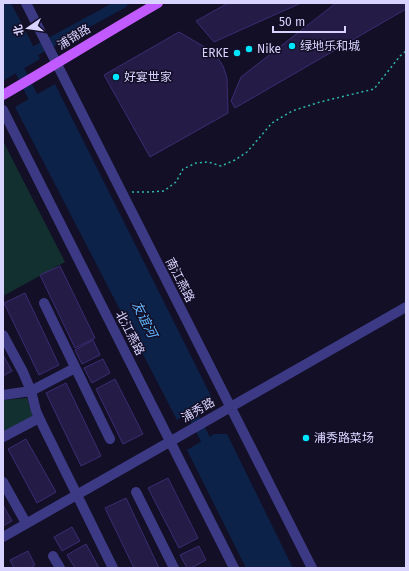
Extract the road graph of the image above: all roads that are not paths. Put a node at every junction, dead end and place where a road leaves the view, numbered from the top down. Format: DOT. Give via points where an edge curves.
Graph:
graph roads {
  1 [pos="26,3"];
  2 [pos="158,3"];
  3 [pos="56,64"];
  4 [pos="4,94"];
  5 [pos="3,110"];
  6 [pos="44,303"];
  7 [pos="406,307"];
  8 [pos="3,335"];
  9 [pos="75,368"];
  10 [pos="31,391"];
  11 [pos="3,395"];
  12 [pos="230,407"];
  13 [pos="39,418"];
  14 [pos="3,437"];
  15 [pos="110,439"];
  16 [pos="170,441"];
  17 [pos="3,482"];
  18 [pos="136,492"];
  19 [pos="76,495"];
  20 [pos="26,524"];
  21 [pos="3,537"];
  22 [pos="53,556"];
  23 [pos="60,568"];
  24 [pos="113,568"];
  25 [pos="174,568"];
  26 [pos="234,568"];
  27 [pos="312,568"];
  1 -- 3 [label="street, 南江燕路"];
  2 -- 3 [label="main road, 浦锦路"];
  3 -- 4 [label="main road, 浦锦路"];
  3 -- 12 [label="street, 南江燕路"];
  5 -- 16 [label="street, 北江燕路"];
  6 -- 9 [label="street"];
  7 -- 12 [label="street, 浦秀路"];
  8 -- 10 [label="street"];
  9 -- 10 [label="street"];
  9 -- 15 [label="street"];
  10 -- 11 [label="street"];
  10 -- 13 [label="street"];
  12 -- 16 [label="street, 浦秀路"];
  12 -- 27 [label="street, 南江燕路"];
  13 -- 14 [label="street"];
  13 -- 19 [label="street"];
  16 -- 19 [label="street, 浦秀路"];
  16 -- 26 [label="street, 北江燕路"];
  17 -- 20 [label="street"];
  18 -- 25 [label="street"];
  19 -- 20 [label="street, 浦秀路"];
  19 -- 24 [label="street"];
  20 -- 21 [label="street, 浦秀路"];
  22 -- 23 [label="street"];
}
